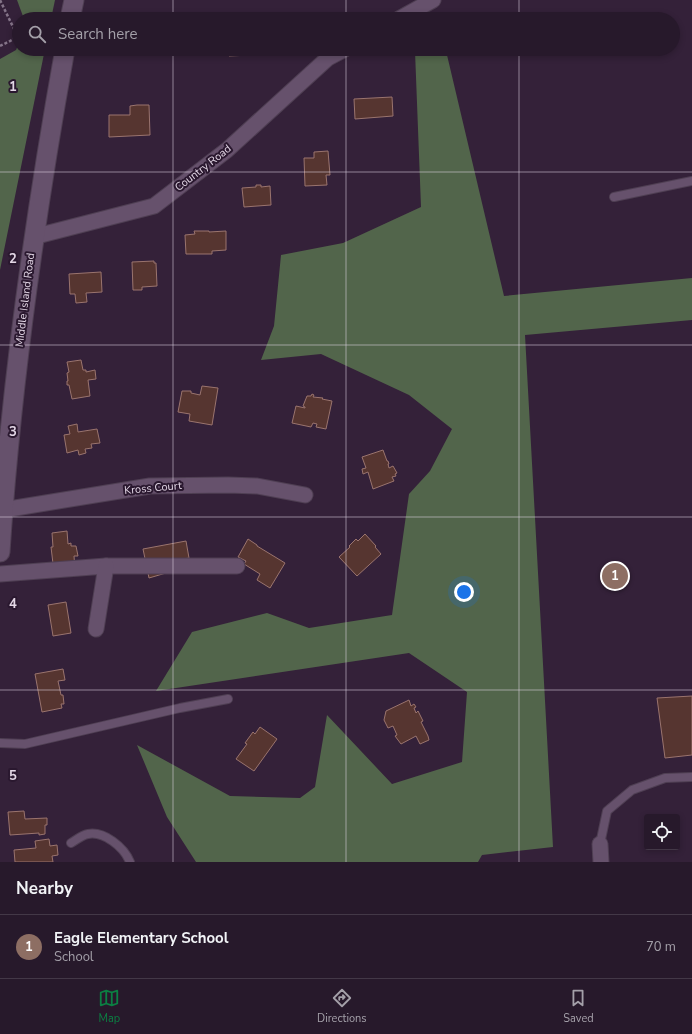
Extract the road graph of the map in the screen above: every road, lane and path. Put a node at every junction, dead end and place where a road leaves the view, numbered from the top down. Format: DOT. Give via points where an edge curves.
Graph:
graph roads {
  1 [pos="0,0"];
  2 [pos="74,0"];
  3 [pos="433,0"];
  4 [pos="71,12"];
  5 [pos="412,12"];
  6 [pos="12,24"];
  7 [pos="12,40"];
  8 [pos="0,46"];
  9 [pos="64,56"];
  10 [pos="332,56"];
  11 [pos="692,181"];
  12 [pos="614,197"];
  13 [pos="33,237"];
  14 [pos="14,389"];
  15 [pos="0,417"];
  16 [pos="305,495"];
  17 [pos="2,509"];
  18 [pos="0,552"];
  19 [pos="106,566"];
  20 [pos="237,566"];
  21 [pos="0,574"];
  22 [pos="96,629"];
  23 [pos="228,699"];
  24 [pos="0,743"];
  25 [pos="692,777"];
  26 [pos="71,843"];
  27 [pos="600,844"];
  28 [pos="130,862"];
  29 [pos="601,862"];
  1 -- 6 [label="path"];
  2 -- 4 [label="street"];
  3 -- 5 [label="street"];
  7 -- 8 [label="path"];
  9 -- 13 [label="street, Middle Island Road"];
  10 -- 13 [label="street, Country Road" via="227,150 154,206"];
  11 -- 12 [label="lane"];
  13 -- 14 [label="street, Middle Island Road"];
  14 -- 15 [label="street" via="4,415"];
  14 -- 17 [label="street, Middle Island Road"];
  16 -- 17 [label="street, Kross Court" via="249,486 150,486"];
  17 -- 18 [label="street, Middle Island Road"];
  19 -- 20 [label="street"];
  19 -- 21 [label="street"];
  19 -- 22 [label="street"];
  23 -- 24 [label="lane" via="25,744"];
  25 -- 27 [label="lane" via="665,778 632,790 607,811"];
  26 -- 28 [label="lane" via="86,834 106,837 119,846"];
  27 -- 29 [label="street"];
}
